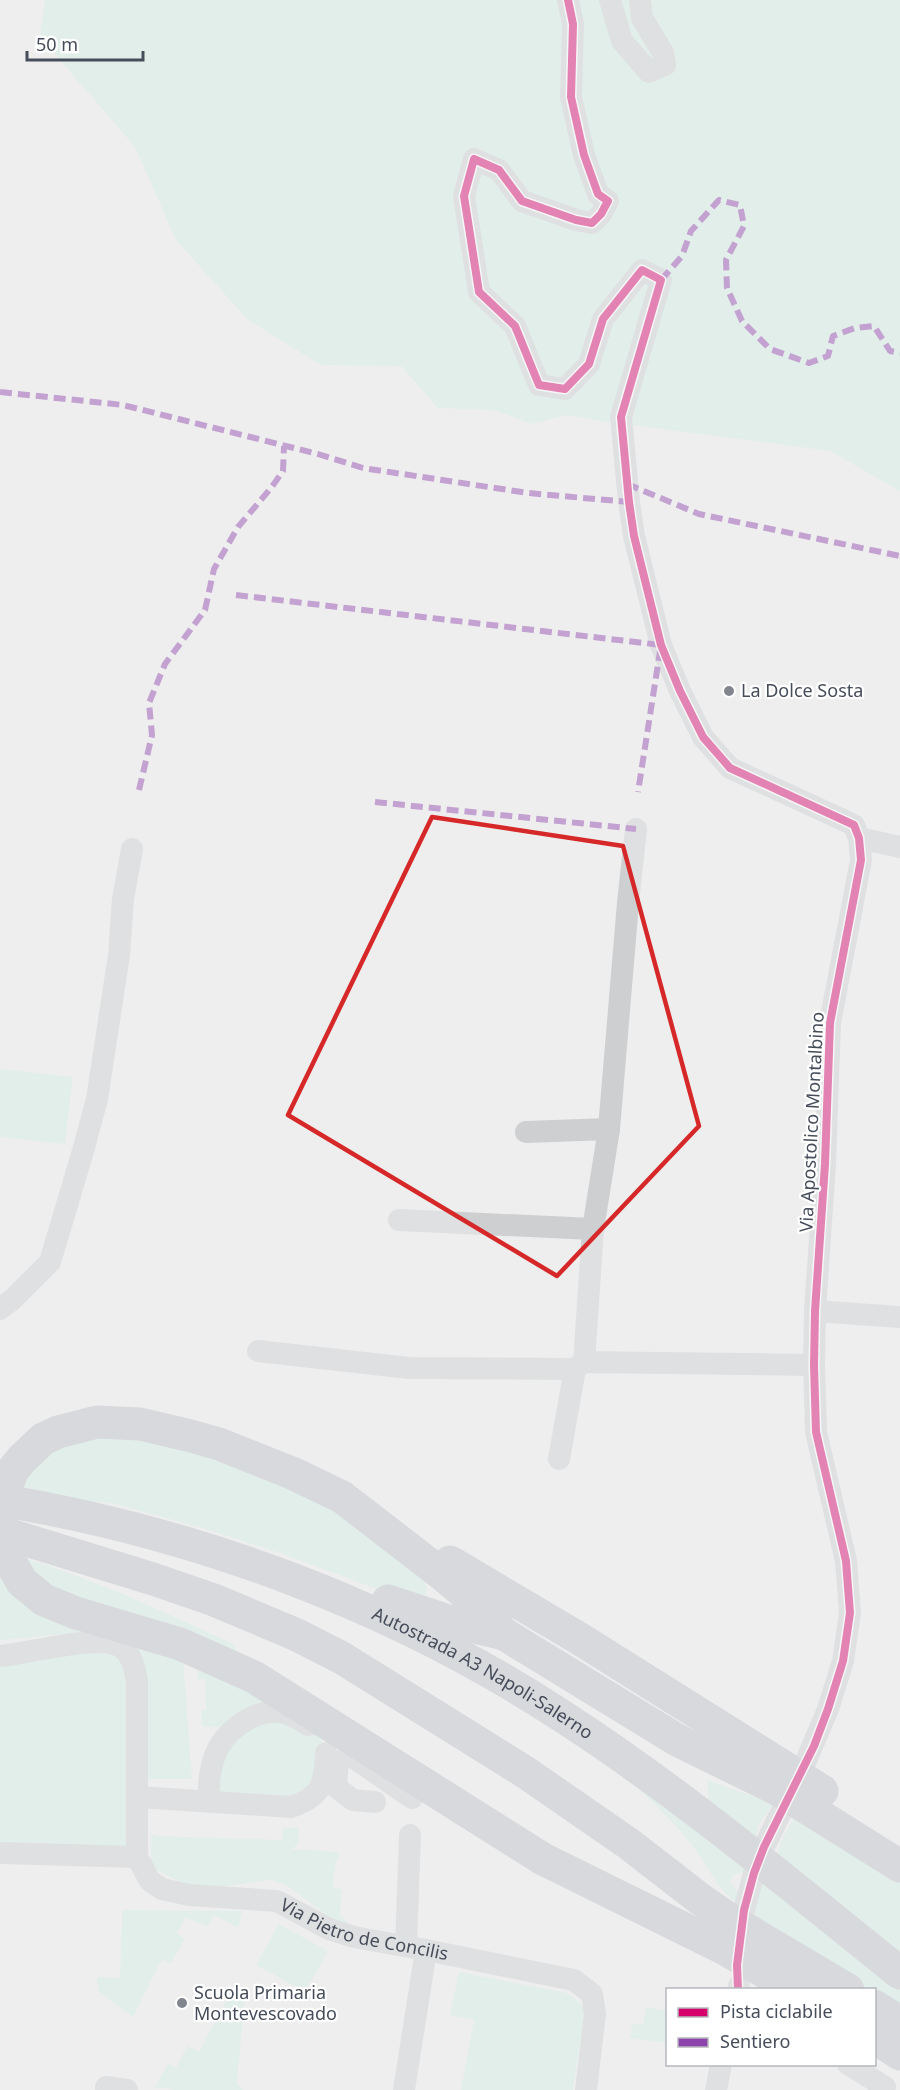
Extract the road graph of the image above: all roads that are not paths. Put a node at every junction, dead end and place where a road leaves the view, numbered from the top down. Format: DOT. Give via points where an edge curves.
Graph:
graph roads {
  1 [pos="568,0"];
  2 [pos="610,0"];
  3 [pos="640,0"];
  4 [pos="636,829"];
  5 [pos="859,838"];
  6 [pos="900,847"];
  7 [pos="132,849"];
  8 [pos="609,1129"];
  9 [pos="526,1132"];
  10 [pos="399,1220"];
  11 [pos="593,1229"];
  12 [pos="0,1309"];
  13 [pos="815,1311"];
  14 [pos="900,1317"];
  15 [pos="258,1351"];
  16 [pos="579,1365"];
  17 [pos="814,1365"];
  18 [pos="559,1459"];
  19 [pos="3,1493"];
  20 [pos="342,1497"];
  21 [pos="84,1516"];
  22 [pos="2,1543"];
  23 [pos="504,1634"];
  24 [pos="2,1658"];
  25 [pos="332,1750"];
  26 [pos="803,1768"];
  27 [pos="138,1797"];
  28 [pos="412,1798"];
  29 [pos="208,1801"];
  30 [pos="375,1802"];
  31 [pos="785,1804"];
  32 [pos="410,1835"];
  33 [pos="900,1840"];
  34 [pos="764,1847"];
  35 [pos="0,1853"];
  36 [pos="137,1857"];
  37 [pos="900,1866"];
  38 [pos="754,1874"];
  39 [pos="738,1915"];
  40 [pos="416,1948"];
  41 [pos="900,1972"];
  42 [pos="783,1984"];
  43 [pos="807,1988"];
  44 [pos="847,1988"];
  45 [pos="876,2007"];
  46 [pos="900,2022"];
  47 [pos="876,2038"];
  48 [pos="900,2054"];
  49 [pos="721,2066"];
  50 [pos="856,2066"];
  51 [pos="886,2073"];
  52 [pos="106,2090"];
  53 [pos="127,2090"];
  54 [pos="404,2090"];
  55 [pos="586,2090"];
  56 [pos="716,2090"];
  1 -- 5 [label="street" via="573,24 571,98 598,194 608,201 592,223 576,220 522,201 499,170 474,159 464,196 479,292 515,326 539,386 565,389 589,364 603,319 642,270 661,280 621,417 634,536 661,645 703,737 730,768 854,825"];
  2 -- 3 [label="street" via="622,41 649,72 665,65 663,53 642,18"];
  4 -- 8 [label="street"];
  5 -- 6 [label="street"];
  5 -- 13 [label="street, Via Apostolico Montalbino" via="861,860 830,1023"];
  7 -- 12 [label="street" via="97,1099 80,1162 50,1262"];
  8 -- 9 [label="street"];
  8 -- 11 [label="street"];
  10 -- 11 [label="street"];
  11 -- 16 [label="street"];
  13 -- 14 [label="street"];
  13 -- 17 [label="street, Via Apostolico Montalbino"];
  15 -- 16 [label="street" via="409,1368"];
  16 -- 17 [label="street"];
  16 -- 18 [label="street"];
  17 -- 26 [label="street, Via Apostolico Montalbino" via="816,1432 846,1562 850,1612 843,1661"];
  19 -- 20 [label="highway" via="21,1460 43,1439 76,1426 118,1422 163,1428 219,1444"];
  19 -- 21 [label="highway, Autostrada A3 Napoli-Salerno"];
  20 -- 23 [label="highway" via="443,1575"];
  20 -- 33 [label="highway"];
  21 -- 23 [label="highway" via="143,1522 206,1536 445,1620"];
  21 -- 41 [label="highway, Autostrada A3 Napoli-Salerno" via="211,1551 314,1588 373,1613 506,1681 648,1775"];
  22 -- 39 [label="highway" via="74,1554 214,1600 288,1630 342,1658 525,1772 700,1899"];
  22 -- 42 [label="highway" via="22,1582 44,1600 180,1644 254,1677 543,1859 723,1948"];
  23 -- 37 [label="highway" via="677,1740 777,1789"];
  24 -- 27 [label="street" via="78,1643 121,1647 135,1666 137,1681"];
  25 -- 28 [label="street"];
  25 -- 29 [label="street" via="322,1786 303,1803 291,1807"];
  25 -- 29 [label="street" via="307,1723 293,1716 278,1712 257,1716 235,1727 220,1744 210,1774"];
  25 -- 30 [label="street" via="336,1788 353,1800"];
  27 -- 29 [label="street"];
  27 -- 36 [label="street"];
  31 -- 34 [label="street"];
  32 -- 40 [label="street"];
  35 -- 36 [label="street"];
  36 -- 40 [label="street, Via Pietro de Concilis" via="150,1881 162,1889 189,1895 277,1901 329,1929"];
  38 -- 39 [label="street"];
  39 -- 43 [label="highway"];
  39 -- 44 [label="highway"];
  40 -- 54 [label="street"];
  40 -- 55 [label="street, Via Pietro de Concilis" via="574,1980 592,1994 595,2014"];
  45 -- 46 [label="highway"];
  47 -- 48 [label="highway"];
  49 -- 56 [label="street"];
  50 -- 51 [label="street"];
  52 -- 53 [label="street"];
}
